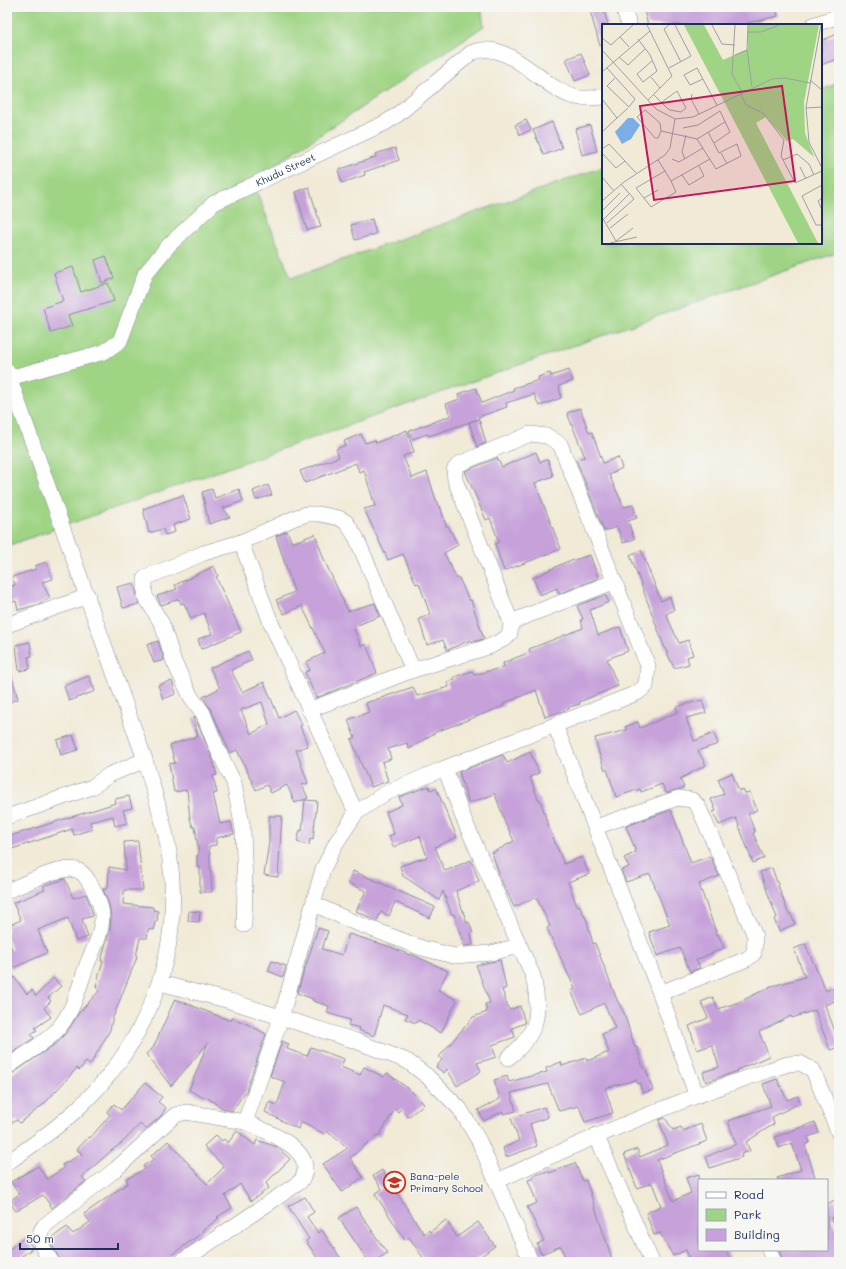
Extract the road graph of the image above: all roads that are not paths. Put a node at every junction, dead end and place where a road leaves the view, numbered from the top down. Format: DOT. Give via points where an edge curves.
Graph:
graph roads {
  1 [pos="623,7"];
  2 [pos="839,16"];
  3 [pos="629,24"];
  4 [pos="816,24"];
  5 [pos="602,97"];
  6 [pos="8,377"];
  7 [pos="240,542"];
  8 [pos="613,582"];
  9 [pos="88,596"];
  10 [pos="511,622"];
  11 [pos="7,625"];
  12 [pos="413,670"];
  13 [pos="309,710"];
  14 [pos="555,725"];
  15 [pos="145,760"];
  16 [pos="445,768"];
  17 [pos="356,813"];
  18 [pos="7,817"];
  19 [pos="596,827"];
  20 [pos="7,891"];
  21 [pos="314,904"];
  22 [pos="244,925"];
  23 [pos="519,946"];
  24 [pos="160,983"];
  25 [pos="660,992"];
  26 [pos="282,1018"];
  27 [pos="508,1058"];
  28 [pos="7,1067"];
  29 [pos="696,1094"];
  30 [pos="245,1122"];
  31 [pos="839,1134"];
  32 [pos="596,1135"];
  33 [pos="7,1163"];
  34 [pos="497,1181"];
  35 [pos="769,1251"];
  36 [pos="52,1262"];
  37 [pos="181,1262"];
  38 [pos="531,1262"];
  39 [pos="652,1262"];
  40 [pos="774,1262"];
  1 -- 3 [label="street"];
  2 -- 4 [label="street"];
  5 -- 6 [label="street, Khudu Street" via="575,97 558,90 532,70 505,55 482,49 471,53 385,123 214,203 169,245 145,274 120,341 104,352"];
  6 -- 9 [label="street"];
  7 -- 12 [label="street" via="307,514 325,515 346,522 356,537"];
  7 -- 13 [label="street"];
  7 -- 22 [label="street" via="204,553 145,578 145,596 162,624 174,662 191,697 203,713 234,784 243,829"];
  8 -- 10 [label="street"];
  8 -- 10 [label="street" via="560,444 547,436 530,434 459,464 454,470 455,480"];
  8 -- 14 [label="street" via="648,666 646,686 637,693"];
  9 -- 11 [label="street"];
  9 -- 15 [label="street"];
  10 -- 12 [label="street" via="510,633 506,638 491,646"];
  12 -- 13 [label="street"];
  13 -- 17 [label="street"];
  14 -- 16 [label="street"];
  14 -- 19 [label="street"];
  15 -- 18 [label="street" via="109,775 92,787"];
  15 -- 24 [label="street" via="163,822 172,876 169,941"];
  16 -- 17 [label="street" via="384,794"];
  16 -- 23 [label="street" via="462,815"];
  17 -- 21 [label="street" via="329,854"];
  19 -- 25 [label="street"];
  19 -- 25 [label="street" via="678,798 692,800 698,806 755,936 754,953 747,959"];
  20 -- 28 [label="street" via="61,870 77,870 91,885 102,916 100,930 79,994 56,1031"];
  21 -- 23 [label="street" via="400,940 454,956 491,953"];
  21 -- 26 [label="street"];
  23 -- 27 [label="street" via="533,976 538,1015 531,1033 519,1049"];
  24 -- 26 [label="street" via="230,1001"];
  24 -- 33 [label="street" via="136,1039 104,1081 48,1134"];
  25 -- 29 [label="street"];
  26 -- 30 [label="street"];
  26 -- 34 [label="street" via="382,1050 407,1061 428,1076 460,1109"];
  29 -- 31 [label="street" via="788,1064 800,1063 813,1070"];
  29 -- 32 [label="street"];
  30 -- 36 [label="street" via="186,1112 176,1115 116,1169 44,1226 39,1240"];
  30 -- 37 [label="street" via="292,1145 306,1164 305,1176 300,1182"];
  32 -- 34 [label="street"];
  32 -- 39 [label="street"];
  34 -- 38 [label="street"];
  35 -- 40 [label="street"];
}
